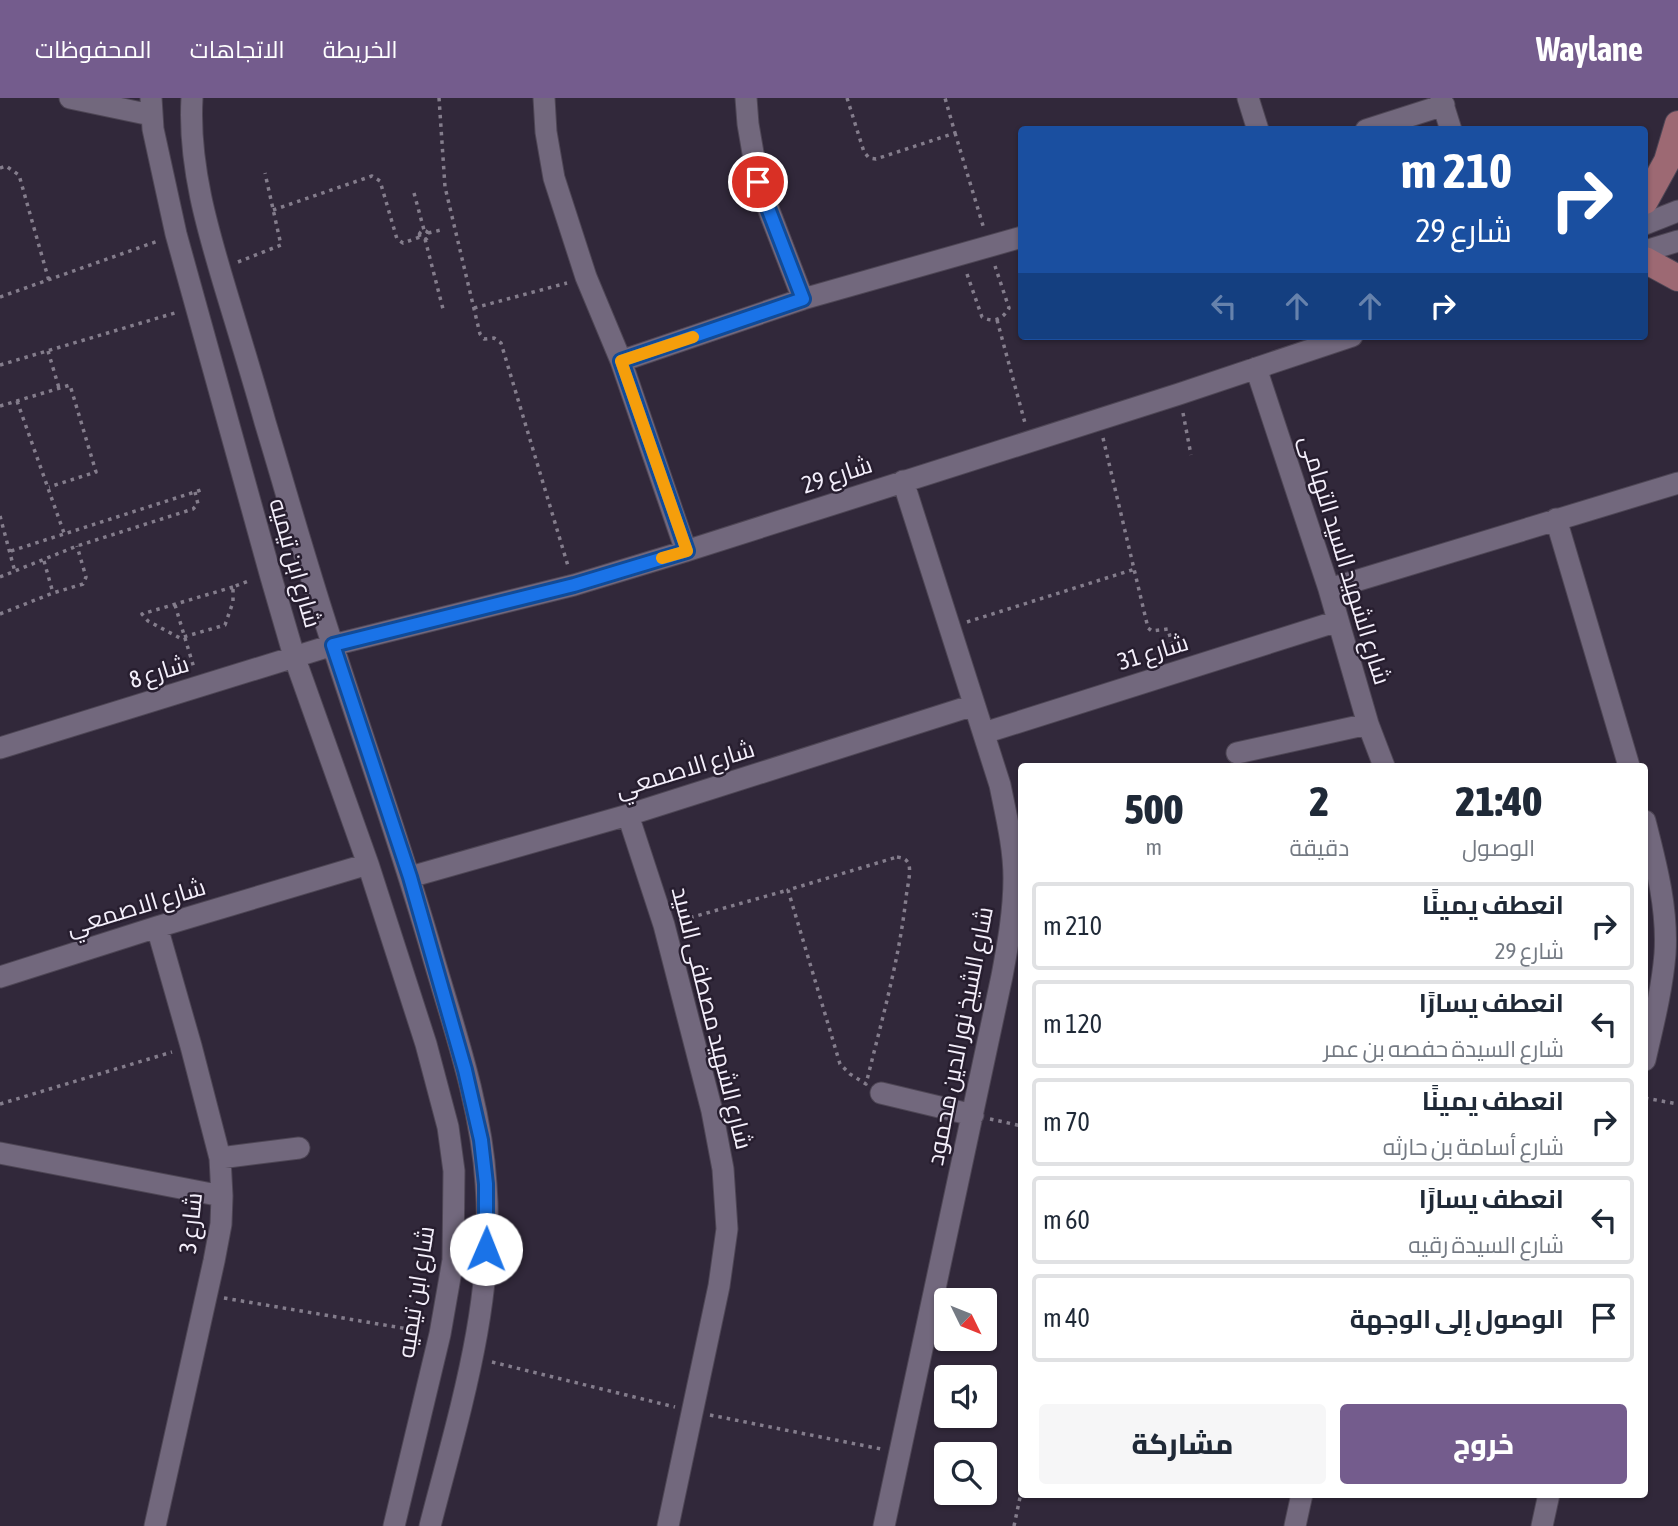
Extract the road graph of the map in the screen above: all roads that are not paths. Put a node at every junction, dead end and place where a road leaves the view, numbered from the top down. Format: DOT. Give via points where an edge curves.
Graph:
graph roads {
  1 [pos="70,98"];
  2 [pos="192,98"];
  3 [pos="544,98"];
  4 [pos="746,98"];
  5 [pos="1248,98"];
  6 [pos="1442,102"];
  7 [pos="152,114"];
  8 [pos="1678,124"];
  9 [pos="1257,126"];
  10 [pos="1377,126"];
  11 [pos="1450,126"];
  12 [pos="190,129"];
  13 [pos="1648,196"];
  14 [pos="1678,211"];
  15 [pos="1648,223"];
  16 [pos="1018,238"];
  17 [pos="1678,241"];
  18 [pos="1648,250"];
  19 [pos="1648,262"];
  20 [pos="1678,278"];
  21 [pos="803,299"];
  22 [pos="1340,340"];
  23 [pos="621,361"];
  24 [pos="1256,368"];
  25 [pos="903,481"];
  26 [pos="1678,483"];
  27 [pos="1556,519"];
  28 [pos="687,551"];
  29 [pos="1329,589"];
  30 [pos="1338,621"];
  31 [pos="333,645"];
  32 [pos="294,656"];
  33 [pos="974,705"];
  34 [pos="1368,724"];
  35 [pos="984,733"];
  36 [pos="0,748"];
  37 [pos="1237,753"];
  38 [pos="1383,763"];
  39 [pos="1628,763"];
  40 [pos="628,815"];
  41 [pos="1648,832"];
  42 [pos="368,864"];
  43 [pos="410,877"];
  44 [pos="157,927"];
  45 [pos="0,977"];
  46 [pos="1648,1046"];
  47 [pos="881,1093"];
  48 [pos="973,1115"];
  49 [pos="299,1148"];
  50 [pos="0,1153"];
  51 [pos="220,1158"];
  52 [pos="222,1195"];
  53 [pos="1301,1498"];
  54 [pos="1548,1498"];
  55 [pos="155,1526"];
  56 [pos="394,1526"];
  57 [pos="430,1526"];
  58 [pos="668,1526"];
  59 [pos="884,1526"];
  60 [pos="1295,1526"];
  61 [pos="1542,1526"];
  1 -- 7 [label="street"];
  2 -- 12 [label="street, شارع ابن تيميه"];
  3 -- 23 [label="street" via="554,178 586,277"];
  4 -- 21 [label="street" via="758,182"];
  5 -- 9 [label="street"];
  6 -- 10 [label="street"];
  6 -- 11 [label="street"];
  7 -- 12 [label="street"];
  7 -- 32 [label="street, شارع ابن تيميه" via="176,234"];
  8 -- 13 [label="main road" via="1667,161"];
  12 -- 31 [label="street, شارع ابن تيميه" via="211,242"];
  14 -- 15 [label="street"];
  16 -- 21 [label="street"];
  17 -- 18 [label="street"];
  19 -- 20 [label="main road"];
  21 -- 23 [label="street"];
  22 -- 24 [label="street, شارع 29"];
  23 -- 28 [label="street"];
  24 -- 25 [label="street, شارع 29"];
  24 -- 29 [label="street, شارع الشهيد السيد التهامى"];
  25 -- 28 [label="street, شارع 29"];
  25 -- 33 [label="street, شارع الشيخ نور الدين محمود"];
  26 -- 27 [label="street"];
  27 -- 29 [label="street"];
  27 -- 39 [label="street"];
  28 -- 31 [label="street, شارع 29" via="574,585"];
  29 -- 30 [label="street, شارع الشهيد السيد التهامى"];
  30 -- 34 [label="street, شارع الشهيد السيد التهامى"];
  30 -- 35 [label="street, شارع 31"];
  31 -- 32 [label="street, شارع 8"];
  31 -- 43 [label="street, شارع ابن تيميه"];
  32 -- 36 [label="street, شارع 8"];
  32 -- 42 [label="street, شارع ابن تيميه"];
  33 -- 35 [label="street, شارع الشيخ نور الدين محمود"];
  33 -- 40 [label="street, شارع الاصمعي"];
  34 -- 37 [label="street"];
  34 -- 38 [label="street, شارع الشهيد السيد التهامى"];
  35 -- 48 [label="street, شارع الشيخ نور الدين محمود" via="1000,785 1014,877 1010,932"];
  40 -- 43 [label="street, شارع الاصمعي"];
  40 -- 58 [label="street, شارع الشهيد مصطفى السيد" via="664,925 712,1111 723,1169 727,1229"];
  41 -- 46 [label="street" via="1657,866 1665,952"];
  42 -- 44 [label="street, شارع الاصمعي"];
  42 -- 56 [label="street, شارع ابن تيميه" via="426,1044 448,1127 454,1171 453,1260"];
  43 -- 57 [label="street, شارع ابن تيميه" via="470,1088 485,1173 482,1312"];
  44 -- 45 [label="street, شارع الاصمعي"];
  44 -- 51 [label="street, شارع 3"];
  47 -- 48 [label="street"];
  48 -- 59 [label="street, شارع الشيخ نور الدين محمود"];
  49 -- 51 [label="street"];
  50 -- 52 [label="street"];
  51 -- 52 [label="street, شارع 3"];
  52 -- 55 [label="street, شارع 3" via="221,1224"];
  53 -- 60 [label="street"];
  54 -- 61 [label="street"];
}
